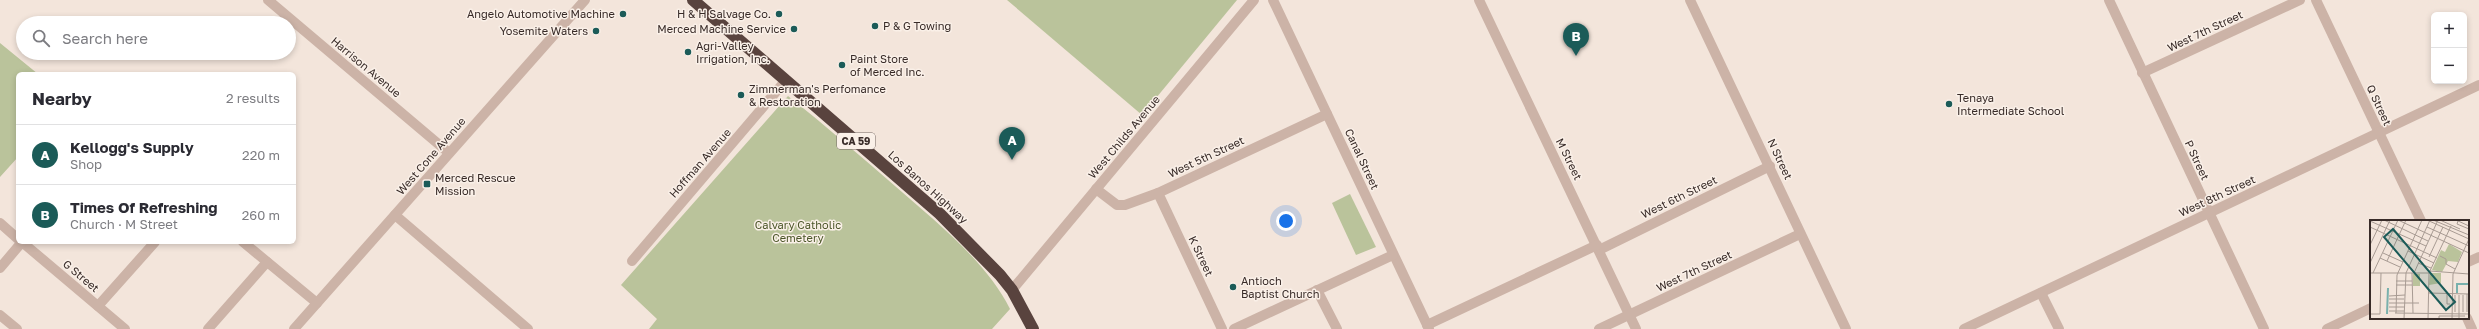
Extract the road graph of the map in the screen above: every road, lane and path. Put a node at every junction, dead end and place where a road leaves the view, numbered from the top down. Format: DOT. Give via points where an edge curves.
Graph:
graph roads {
  1 [pos="268,0"];
  2 [pos="585,0"];
  3 [pos="693,0"];
  4 [pos="1254,0"];
  5 [pos="1273,0"];
  6 [pos="1479,0"];
  7 [pos="1690,0"];
  8 [pos="2109,0"];
  9 [pos="2300,0"];
  10 [pos="2316,0"];
  11 [pos="287,16"];
  12 [pos="296,24"];
  13 [pos="2142,73"];
  14 [pos="786,80"];
  15 [pos="2479,85"];
  16 [pos="1327,114"];
  17 [pos="2379,132"];
  18 [pos="449,153"];
  19 [pos="1770,166"];
  20 [pos="1096,189"];
  21 [pos="1158,193"];
  22 [pos="2208,213"];
  23 [pos="395,215"];
  24 [pos="2421,220"];
  25 [pos="0,224"];
  26 [pos="1800,234"];
  27 [pos="16,237"];
  28 [pos="20,244"];
  29 [pos="24,244"];
  30 [pos="153,244"];
  31 [pos="245,244"];
  32 [pos="1598,247"];
  33 [pos="1393,255"];
  34 [pos="2479,257"];
  35 [pos="632,261"];
  36 [pos="267,262"];
  37 [pos="2469,262"];
  38 [pos="0,268"];
  39 [pos="1012,290"];
  40 [pos="1317,290"];
  41 [pos="2041,292"];
  42 [pos="317,303"];
  43 [pos="98,306"];
  44 [pos="2370,308"];
  45 [pos="1630,314"];
  46 [pos="0,315"];
  47 [pos="2467,319"];
  48 [pos="1428,327"];
  49 [pos="17,329"];
  50 [pos="125,329"];
  51 [pos="208,329"];
  52 [pos="294,329"];
  53 [pos="528,329"];
  54 [pos="1033,329"];
  55 [pos="1222,329"];
  56 [pos="1234,329"];
  57 [pos="1337,329"];
  58 [pos="1599,329"];
  59 [pos="1636,329"];
  60 [pos="1846,329"];
  61 [pos="1964,329"];
  62 [pos="2059,329"];
  63 [pos="2264,329"];
  64 [pos="2327,329"];
  65 [pos="2472,329"];
  1 -- 11 [label="street, Harrison Avenue"];
  2 -- 18 [label="street, West Cone Avenue"];
  3 -- 14 [label="highway, Los Banos Highway / CA 59"];
  4 -- 20 [label="street, West Childs Avenue"];
  5 -- 16 [label="street, Canal Street"];
  6 -- 32 [label="street, M Street"];
  7 -- 19 [label="street, N Street"];
  8 -- 13 [label="street, P Street"];
  9 -- 13 [label="street, West 7th Street"];
  10 -- 17 [label="street, Q Street"];
  12 -- 18 [label="street, Harrison Avenue"];
  13 -- 22 [label="street, P Street"];
  14 -- 35 [label="street, Hoffman Avenue"];
  14 -- 39 [label="highway, Los Banos Highway / CA 59" via="940,214 989,262"];
  15 -- 17 [label="street, West 8th Street"];
  16 -- 21 [label="street, West 5th Street"];
  16 -- 33 [label="street, Canal Street"];
  17 -- 22 [label="street, West 8th Street"];
  17 -- 24 [label="street, Q Street"];
  18 -- 23 [label="street, West Cone Avenue"];
  19 -- 26 [label="street, N Street"];
  19 -- 32 [label="street, West 6th Street"];
  20 -- 21 [label="street, West 5th Street" via="1117,204 1125,205"];
  20 -- 39 [label="street, West Childs Avenue"];
  21 -- 55 [label="street, K Street"];
  22 -- 41 [label="street, West 8th Street"];
  22 -- 63 [label="street, P Street"];
  23 -- 42 [label="street, West Cone Avenue"];
  23 -- 53 [label="street"];
  25 -- 27 [label="street"];
  26 -- 45 [label="street, West 7th Street"];
  26 -- 60 [label="street, N Street"];
  28 -- 38 [label="street"];
  29 -- 43 [label="street, G Street"];
  30 -- 43 [label="street"];
  31 -- 36 [label="street"];
  32 -- 45 [label="street, M Street"];
  32 -- 48 [label="street, West 6th Street"];
  33 -- 40 [label="street"];
  33 -- 48 [label="street, Canal Street"];
  34 -- 37 [label="street"];
  36 -- 42 [label="street"];
  36 -- 51 [label="street"];
  39 -- 54 [label="highway, CA 59"];
  40 -- 56 [label="street"];
  40 -- 57 [label="street"];
  41 -- 61 [label="street, West 8th Street"];
  41 -- 62 [label="street"];
  42 -- 52 [label="street, West Cone Avenue"];
  43 -- 50 [label="street, G Street"];
  44 -- 64 [label="street"];
  45 -- 58 [label="street, West 7th Street"];
  45 -- 59 [label="street, M Street"];
  46 -- 49 [label="street"];
  47 -- 65 [label="street"];
}
